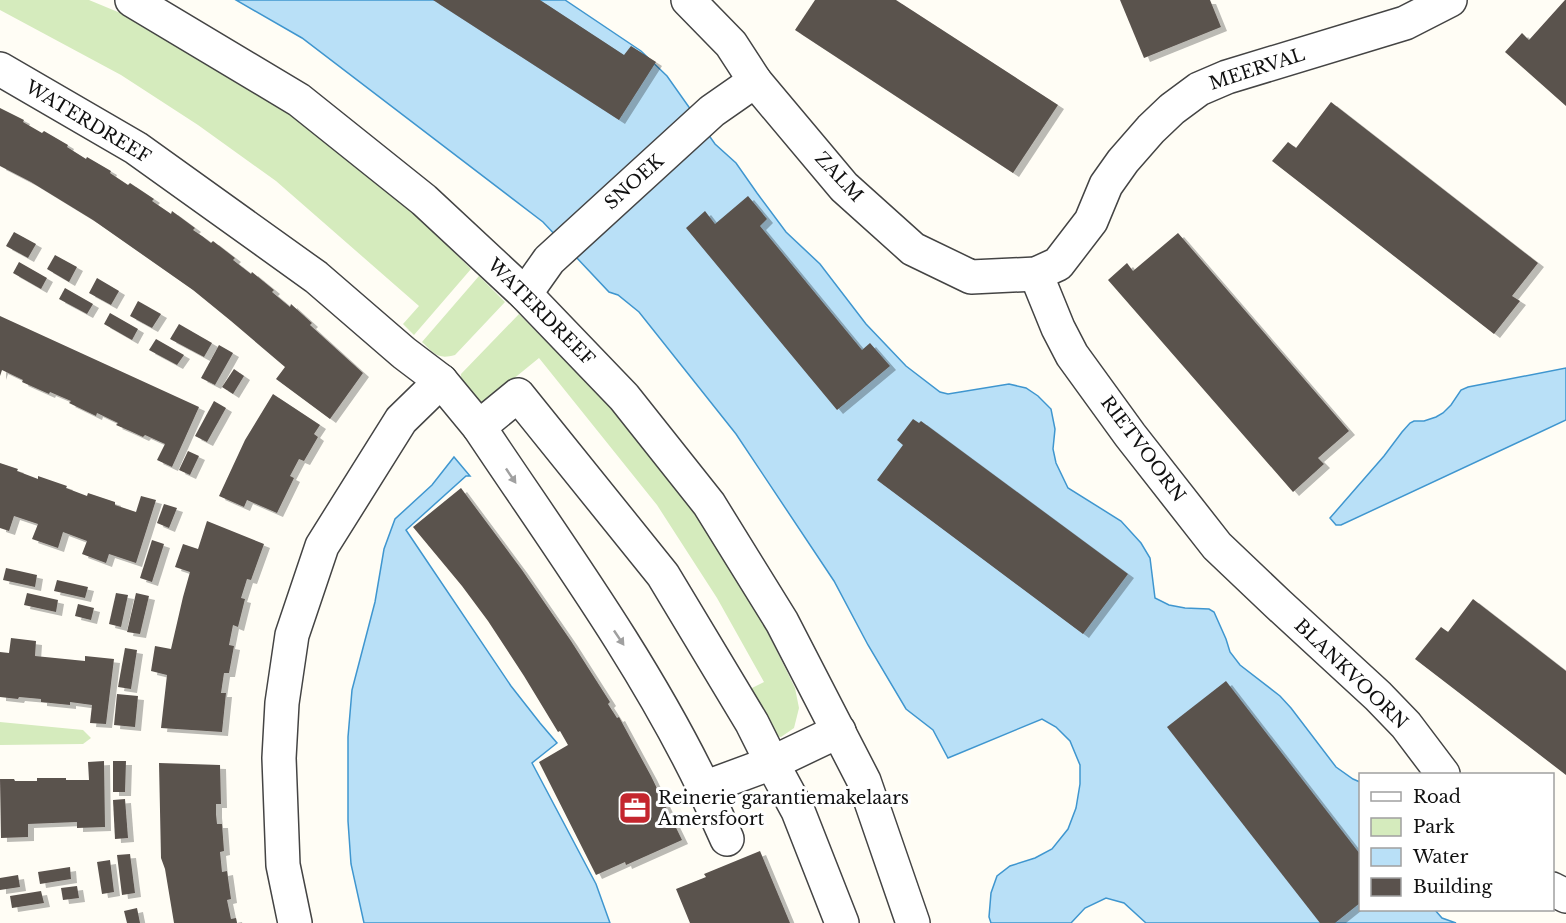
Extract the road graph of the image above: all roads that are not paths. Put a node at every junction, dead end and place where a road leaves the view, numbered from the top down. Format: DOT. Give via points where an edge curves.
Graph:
graph roads {
  1 [pos="132,0"];
  2 [pos="688,0"];
  3 [pos="1450,0"];
  4 [pos="0,69"];
  5 [pos="755,81"];
  6 [pos="1036,274"];
  7 [pos="525,294"];
  8 [pos="441,381"];
  9 [pos="479,427"];
  10 [pos="1278,604"];
  11 [pos="839,731"];
  12 [pos="772,763"];
  13 [pos="1442,773"];
  14 [pos="704,788"];
  15 [pos="727,839"];
  16 [pos="296,923"];
  17 [pos="842,923"];
  18 [pos="913,923"];
  1 -- 7 [label="street, WATERDREEF" via="299,100 424,200"];
  2 -- 5 [label="street, ZALM" via="731,44"];
  3 -- 6 [label="street, MEERVAL" via="1405,23 1198,89 1158,123 1123,161 1106,185 1091,221 1058,264"];
  4 -- 8 [label="street, WATERDREEF" via="136,148 316,277"];
  5 -- 6 [label="street, ZALM" via="844,187 912,249 971,277"];
  5 -- 7 [label="street, SNOEK" via="712,111 549,260"];
  6 -- 10 [label="street, RIETVOORN" via="1072,356 1217,546"];
  7 -- 11 [label="street, WATERDREEF" via="624,397 709,504 782,622"];
  8 -- 9 [label="street, WATERDREEF"];
  8 -- 16 [label="street" via="400,420 322,546 292,635 279,758 283,865"];
  9 -- 12 [label="street" via="518,395 663,575"];
  9 -- 14 [label="street, WATERDREEF, one-way" via="628,652"];
  10 -- 13 [label="street, BLANKVOORN" via="1378,696"];
  11 -- 12 [label="street"];
  11 -- 18 [label="street, WATERDREEF" via="864,781"];
  12 -- 14 [label="street"];
  12 -- 17 [label="street" via="798,811"];
  14 -- 15 [label="street, WATERDREEF"];
}
